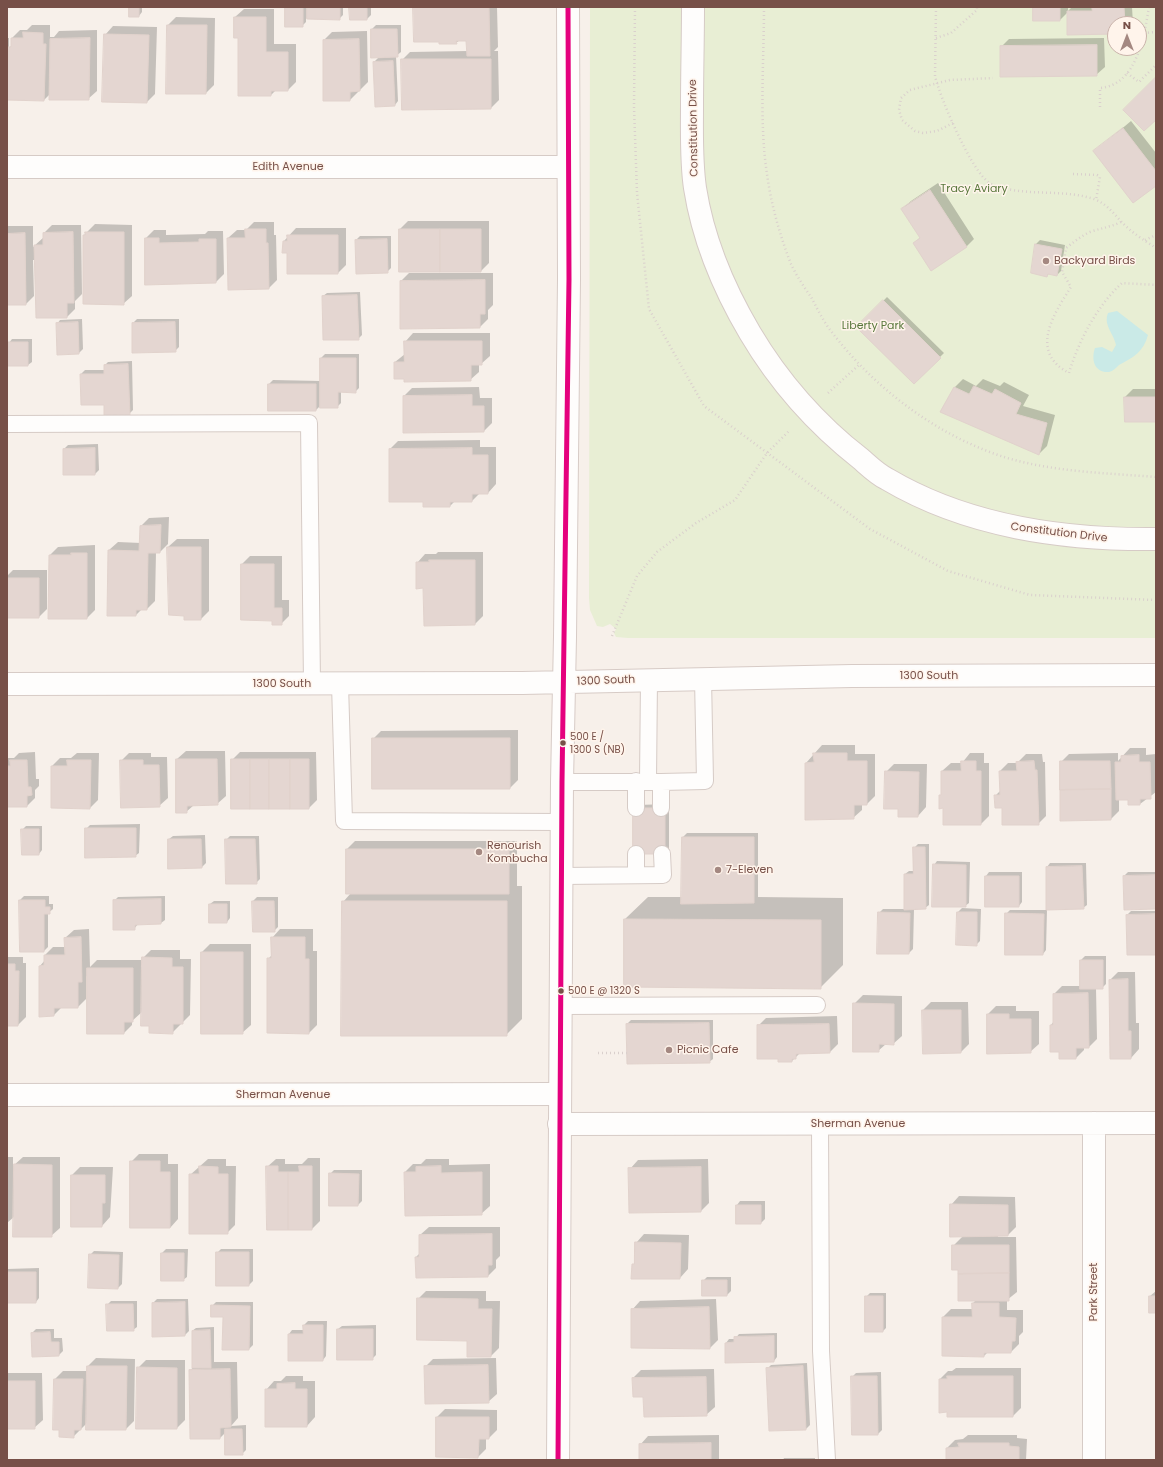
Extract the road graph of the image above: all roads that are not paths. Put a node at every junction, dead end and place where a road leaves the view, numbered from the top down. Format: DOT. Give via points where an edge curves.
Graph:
graph roads {
  1 [pos="568,7"];
  2 [pos="693,7"];
  3 [pos="7,167"];
  4 [pos="568,167"];
  5 [pos="7,424"];
  6 [pos="1156,540"];
  7 [pos="1156,675"];
  8 [pos="703,678"];
  9 [pos="649,679"];
  10 [pos="564,682"];
  11 [pos="7,684"];
  12 [pos="312,684"];
  13 [pos="340,684"];
  14 [pos="648,781"];
  15 [pos="562,782"];
  16 [pos="636,808"];
  17 [pos="661,808"];
  18 [pos="562,822"];
  19 [pos="636,854"];
  20 [pos="662,854"];
  21 [pos="636,875"];
  22 [pos="561,876"];
  23 [pos="817,1005"];
  24 [pos="560,1006"];
  25 [pos="559,1094"];
  26 [pos="7,1096"];
  27 [pos="1094,1123"];
  28 [pos="1156,1123"];
  29 [pos="559,1124"];
  30 [pos="820,1124"];
  31 [pos="558,1460"];
  32 [pos="827,1460"];
  33 [pos="1094,1460"];
  1 -- 4 [label="street"];
  2 -- 6 [label="street, Constitution Drive" via="692,137 695,188 703,221 714,259 735,307 767,362 808,412 845,447 886,479 958,512 1002,525 1039,532 1111,540"];
  3 -- 4 [label="street, Edith Avenue"];
  4 -- 10 [label="street"];
  5 -- 12 [label="lane" via="309,423"];
  7 -- 8 [label="street, 1300 South"];
  8 -- 9 [label="street, 1300 South"];
  8 -- 14 [label="lane" via="705,781"];
  9 -- 10 [label="street, 1300 South"];
  9 -- 14 [label="lane"];
  10 -- 13 [label="street, 1300 South"];
  10 -- 15 [label="street"];
  11 -- 12 [label="street, 1300 South"];
  12 -- 13 [label="street, 1300 South"];
  13 -- 18 [label="lane" via="344,820"];
  14 -- 15 [label="lane"];
  14 -- 16 [label="lane"];
  14 -- 17 [label="lane"];
  15 -- 18 [label="street"];
  18 -- 22 [label="street"];
  19 -- 21 [label="lane"];
  20 -- 21 [label="lane" via="663,875"];
  21 -- 22 [label="lane"];
  22 -- 24 [label="street"];
  23 -- 24 [label="lane"];
  24 -- 25 [label="street"];
  25 -- 26 [label="street, Sherman Avenue"];
  25 -- 29 [label="street"];
  27 -- 28 [label="street, Sherman Avenue"];
  27 -- 30 [label="street, Sherman Avenue"];
  27 -- 33 [label="street, Park Street"];
  29 -- 30 [label="street, Sherman Avenue"];
  29 -- 31 [label="street"];
  30 -- 32 [label="lane" via="821,1351"];
}
